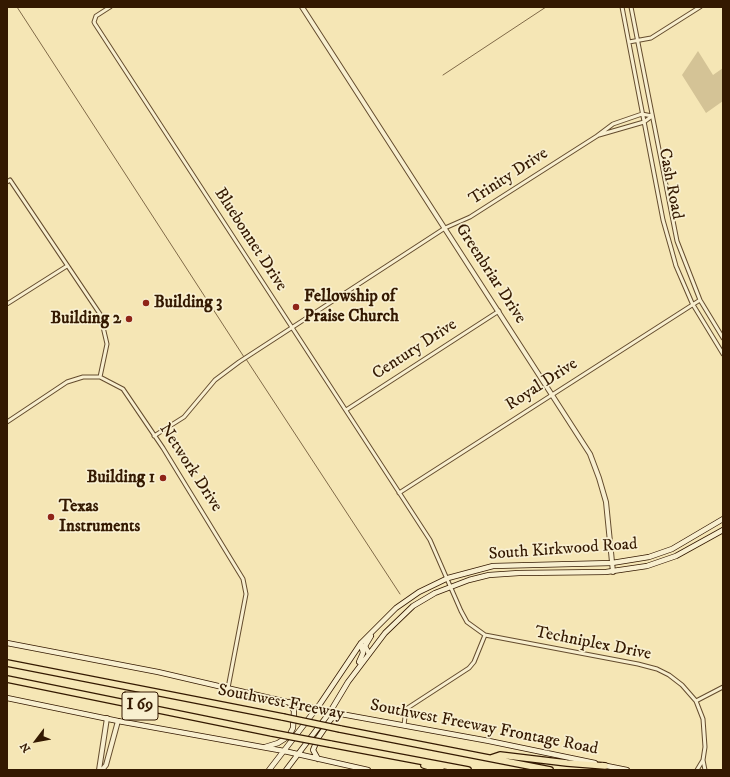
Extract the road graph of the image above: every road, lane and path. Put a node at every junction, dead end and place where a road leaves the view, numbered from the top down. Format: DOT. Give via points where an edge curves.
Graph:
graph roads {
  1 [pos="110,7"];
  2 [pos="302,7"];
  3 [pos="622,7"];
  4 [pos="631,7"];
  5 [pos="700,7"];
  6 [pos="638,40"];
  7 [pos="629,42"];
  8 [pos="642,114"];
  9 [pos="652,116"];
  10 [pos="644,122"];
  11 [pos="597,136"];
  12 [pos="7,182"];
  13 [pos="670,203"];
  14 [pos="661,204"];
  15 [pos="445,228"];
  16 [pos="679,246"];
  17 [pos="671,248"];
  18 [pos="67,266"];
  19 [pos="700,300"];
  20 [pos="692,303"];
  21 [pos="7,304"];
  22 [pos="499,311"];
  23 [pos="292,327"];
  24 [pos="723,338"];
  25 [pos="723,354"];
  26 [pos="100,377"];
  27 [pos="552,394"];
  28 [pos="346,410"];
  29 [pos="7,422"];
  30 [pos="154,436"];
  31 [pos="399,493"];
  32 [pos="723,521"];
  33 [pos="723,530"];
  34 [pos="672,549"];
  35 [pos="676,556"];
  36 [pos="612,563"];
  37 [pos="530,564"];
  38 [pos="488,567"];
  39 [pos="613,572"];
  40 [pos="531,573"];
  41 [pos="489,575"];
  42 [pos="448,578"];
  43 [pos="451,586"];
  44 [pos="374,628"];
  45 [pos="485,635"];
  46 [pos="7,643"];
  47 [pos="361,643"];
  48 [pos="368,654"];
  49 [pos="7,663"];
  50 [pos="356,671"];
  51 [pos="7,679"];
  52 [pos="723,687"];
  53 [pos="228,688"];
  54 [pos="7,698"];
  55 [pos="696,701"];
  56 [pos="289,702"];
  57 [pos="316,708"];
  58 [pos="330,712"];
  59 [pos="344,714"];
  60 [pos="106,718"];
  61 [pos="118,721"];
  62 [pos="404,725"];
  63 [pos="263,747"];
  64 [pos="284,751"];
  65 [pos="297,755"];
  66 [pos="395,756"];
  67 [pos="491,758"];
  68 [pos="318,759"];
  69 [pos="703,760"];
  70 [pos="605,766"];
  71 [pos="271,769"];
  72 [pos="99,770"];
  73 [pos="102,770"];
  74 [pos="286,770"];
  75 [pos="368,770"];
  76 [pos="441,770"];
  77 [pos="468,770"];
  78 [pos="550,770"];
  79 [pos="627,770"];
  80 [pos="697,770"];
  81 [pos="705,770"];
  1 -- 23 [label="street, Bluebonnet Drive" via="95,18 95,24"];
  2 -- 15 [label="street, Greenbriar Drive"];
  3 -- 7 [label="street, Cash Road"];
  4 -- 6 [label="street, Cash Road"];
  5 -- 6 [label="street" via="651,38"];
  6 -- 7 [label="street"];
  6 -- 9 [label="street, Cash Road"];
  7 -- 8 [label="street, Cash Road"];
  8 -- 9 [label="street"];
  8 -- 10 [label="street, Cash Road"];
  8 -- 11 [label="street, Trinity Drive" via="613,124"];
  9 -- 10 [label="street, Trinity Drive"];
  9 -- 13 [label="street, Cash Road"];
  10 -- 11 [label="street, Trinity Drive"];
  10 -- 14 [label="street, Cash Road"];
  11 -- 15 [label="street, Trinity Drive" via="470,217"];
  12 -- 18 [label="street" via="10,180"];
  13 -- 14 [label="street"];
  13 -- 16 [label="street, Cash Road"];
  14 -- 17 [label="street, Cash Road"];
  15 -- 22 [label="street, Greenbriar Drive"];
  15 -- 23 [label="street, Trinity Drive"];
  16 -- 17 [label="street"];
  16 -- 19 [label="street, Cash Road"];
  17 -- 20 [label="street, Cash Road"];
  18 -- 21 [label="street"];
  18 -- 26 [label="street" via="100,314 107,344"];
  19 -- 20 [label="street, Royal Drive"];
  19 -- 24 [label="street, Cash Road"];
  20 -- 25 [label="street, Cash Road"];
  20 -- 27 [label="street, Royal Drive"];
  22 -- 27 [label="street, Greenbriar Drive"];
  22 -- 28 [label="street, Century Drive"];
  23 -- 28 [label="street, Bluebonnet Drive"];
  23 -- 30 [label="street, Trinity Drive" via="215,380 184,417"];
  26 -- 29 [label="street, Network Drive" via="82,377 67,382"];
  26 -- 30 [label="street, Network Drive" via="124,389"];
  27 -- 31 [label="street, Royal Drive"];
  27 -- 36 [label="street, Greenbriar Drive" via="586,447 595,466 606,502"];
  28 -- 31 [label="street, Bluebonnet Drive"];
  30 -- 53 [label="street, Network Drive" via="243,579 246,592"];
  31 -- 42 [label="street, Bluebonnet Drive" via="430,540"];
  32 -- 34 [label="main road, South Kirkwood Road"];
  33 -- 35 [label="main road, South Kirkwood Road"];
  34 -- 35 [label="main road"];
  34 -- 36 [label="main road, South Kirkwood Road" via="649,557"];
  35 -- 39 [label="main road, South Kirkwood Road" via="646,566"];
  36 -- 37 [label="main road, South Kirkwood Road"];
  36 -- 39 [label="street, Greenbriar Drive"];
  37 -- 38 [label="main road, South Kirkwood Road"];
  37 -- 40 [label="main road"];
  38 -- 41 [label="main road"];
  38 -- 42 [label="main road, South Kirkwood Road"];
  39 -- 40 [label="main road, South Kirkwood Road"];
  40 -- 41 [label="main road, South Kirkwood Road"];
  41 -- 43 [label="main road, South Kirkwood Road"];
  42 -- 43 [label="street, Techniplex Drive"];
  42 -- 44 [label="main road, South Kirkwood Road" via="406,600"];
  43 -- 45 [label="street, Techniplex Drive" via="467,622"];
  43 -- 48 [label="main road, South Kirkwood Road" via="422,600 402,615"];
  44 -- 47 [label="main road, South Kirkwood Road"];
  44 -- 48 [label="main road" via="366,644"];
  45 -- 55 [label="street, Techniplex Drive" via="657,669 682,685"];
  45 -- 62 [label="street" via="469,668 406,708"];
  46 -- 53 [label="main road, Southwest Freeway Frontage Road"];
  47 -- 50 [label="main road" via="363,653"];
  47 -- 57 [label="main road, South Kirkwood Road"];
  48 -- 50 [label="main road, South Kirkwood Road"];
  49 -- 67 [label="highway, Southwest Freeway / I 69, bridge"];
  50 -- 58 [label="main road, South Kirkwood Road"];
  51 -- 66 [label="highway, Southwest Freeway / I 69, bridge"];
  52 -- 55 [label="street"];
  53 -- 56 [label="main road, Southwest Freeway Frontage Road"];
  54 -- 60 [label="main road"];
  55 -- 69 [label="street, Techniplex Drive" via="705,733"];
  56 -- 57 [label="main road, Southwest Freeway Frontage Road"];
  56 -- 63 [label="main road" via="294,711 293,728 288,736"];
  57 -- 58 [label="main road, Southwest Freeway Frontage Road"];
  57 -- 64 [label="main road, South Kirkwood Road"];
  58 -- 59 [label="main road, Southwest Freeway Frontage Road"];
  58 -- 65 [label="main road, South Kirkwood Road"];
  59 -- 62 [label="main road, Southwest Freeway Frontage Road"];
  59 -- 68 [label="main road" via="331,719 318,738 313,750"];
  60 -- 61 [label="main road"];
  60 -- 72 [label="street"];
  61 -- 63 [label="main road"];
  61 -- 73 [label="street" via="106,765"];
  62 -- 70 [label="main road, Southwest Freeway Frontage Road"];
  63 -- 64 [label="main road"];
  64 -- 65 [label="main road"];
  64 -- 71 [label="main road, South Kirkwood Road"];
  65 -- 68 [label="main road"];
  65 -- 74 [label="main road, South Kirkwood Road"];
  66 -- 76 [label="highway"];
  66 -- 77 [label="highway, Southwest Freeway / I 69"];
  67 -- 70 [label="highway" via="500,755"];
  67 -- 78 [label="highway, Southwest Freeway / I 69"];
  68 -- 75 [label="main road"];
  69 -- 80 [label="street, Techniplex Drive"];
  69 -- 81 [label="street, Techniplex Drive"];
  70 -- 79 [label="main road, Southwest Freeway Frontage Road"];
}
